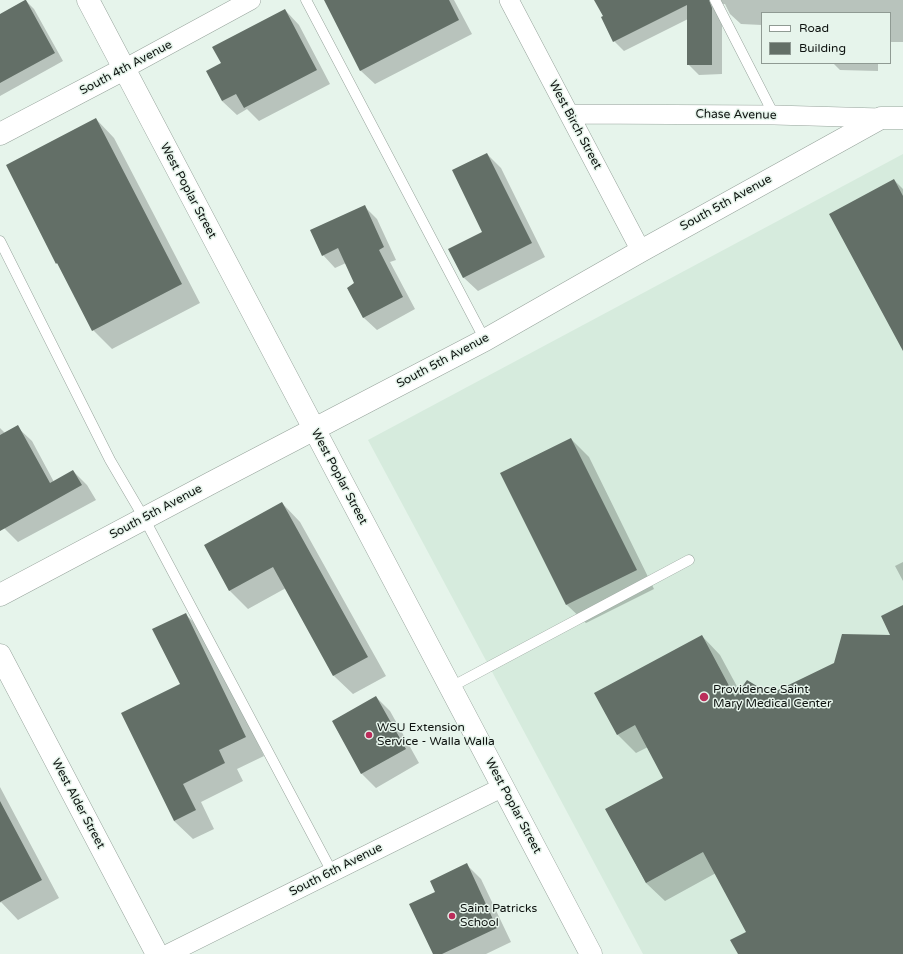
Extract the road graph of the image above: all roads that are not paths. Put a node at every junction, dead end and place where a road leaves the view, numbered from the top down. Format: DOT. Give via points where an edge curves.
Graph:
graph roads {
  1 [pos="88,0"];
  2 [pos="251,0"];
  3 [pos="306,0"];
  4 [pos="509,0"];
  5 [pos="715,0"];
  6 [pos="124,69"];
  7 [pos="569,114"];
  8 [pos="774,115"];
  9 [pos="881,118"];
  10 [pos="903,118"];
  11 [pos="0,134"];
  12 [pos="0,241"];
  13 [pos="641,251"];
  14 [pos="484,340"];
  15 [pos="314,429"];
  16 [pos="144,518"];
  17 [pos="689,560"];
  18 [pos="0,595"];
  19 [pos="0,655"];
  20 [pos="451,687"];
  21 [pos="503,787"];
  22 [pos="332,872"];
  23 [pos="157,954"];
  24 [pos="168,954"];
  25 [pos="591,954"];
  1 -- 6 [label="main road, West Poplar Street"];
  2 -- 6 [label="street, South 4th Avenue"];
  3 -- 14 [label="lane"];
  4 -- 7 [label="street, West Birch Street"];
  5 -- 8 [label="lane"];
  6 -- 11 [label="main road, South 4th Avenue"];
  6 -- 15 [label="main road, West Poplar Street"];
  7 -- 8 [label="street, Chase Avenue"];
  7 -- 13 [label="street, West Birch Street"];
  8 -- 9 [label="street, Chase Avenue"];
  9 -- 10 [label="main road, Chase Avenue"];
  9 -- 13 [label="main road, South 5th Avenue"];
  12 -- 16 [label="lane" via="110,460"];
  13 -- 14 [label="main road, South 5th Avenue"];
  14 -- 15 [label="main road, South 5th Avenue"];
  15 -- 16 [label="main road, South 5th Avenue"];
  15 -- 20 [label="main road, West Poplar Street"];
  16 -- 18 [label="main road, South 5th Avenue"];
  16 -- 22 [label="lane"];
  17 -- 20 [label="lane"];
  19 -- 23 [label="main road, West Alder Street"];
  20 -- 21 [label="main road, West Poplar Street"];
  21 -- 22 [label="street, South 6th Avenue"];
  21 -- 25 [label="main road, West Poplar Street"];
  22 -- 24 [label="street, South 6th Avenue"];
}
